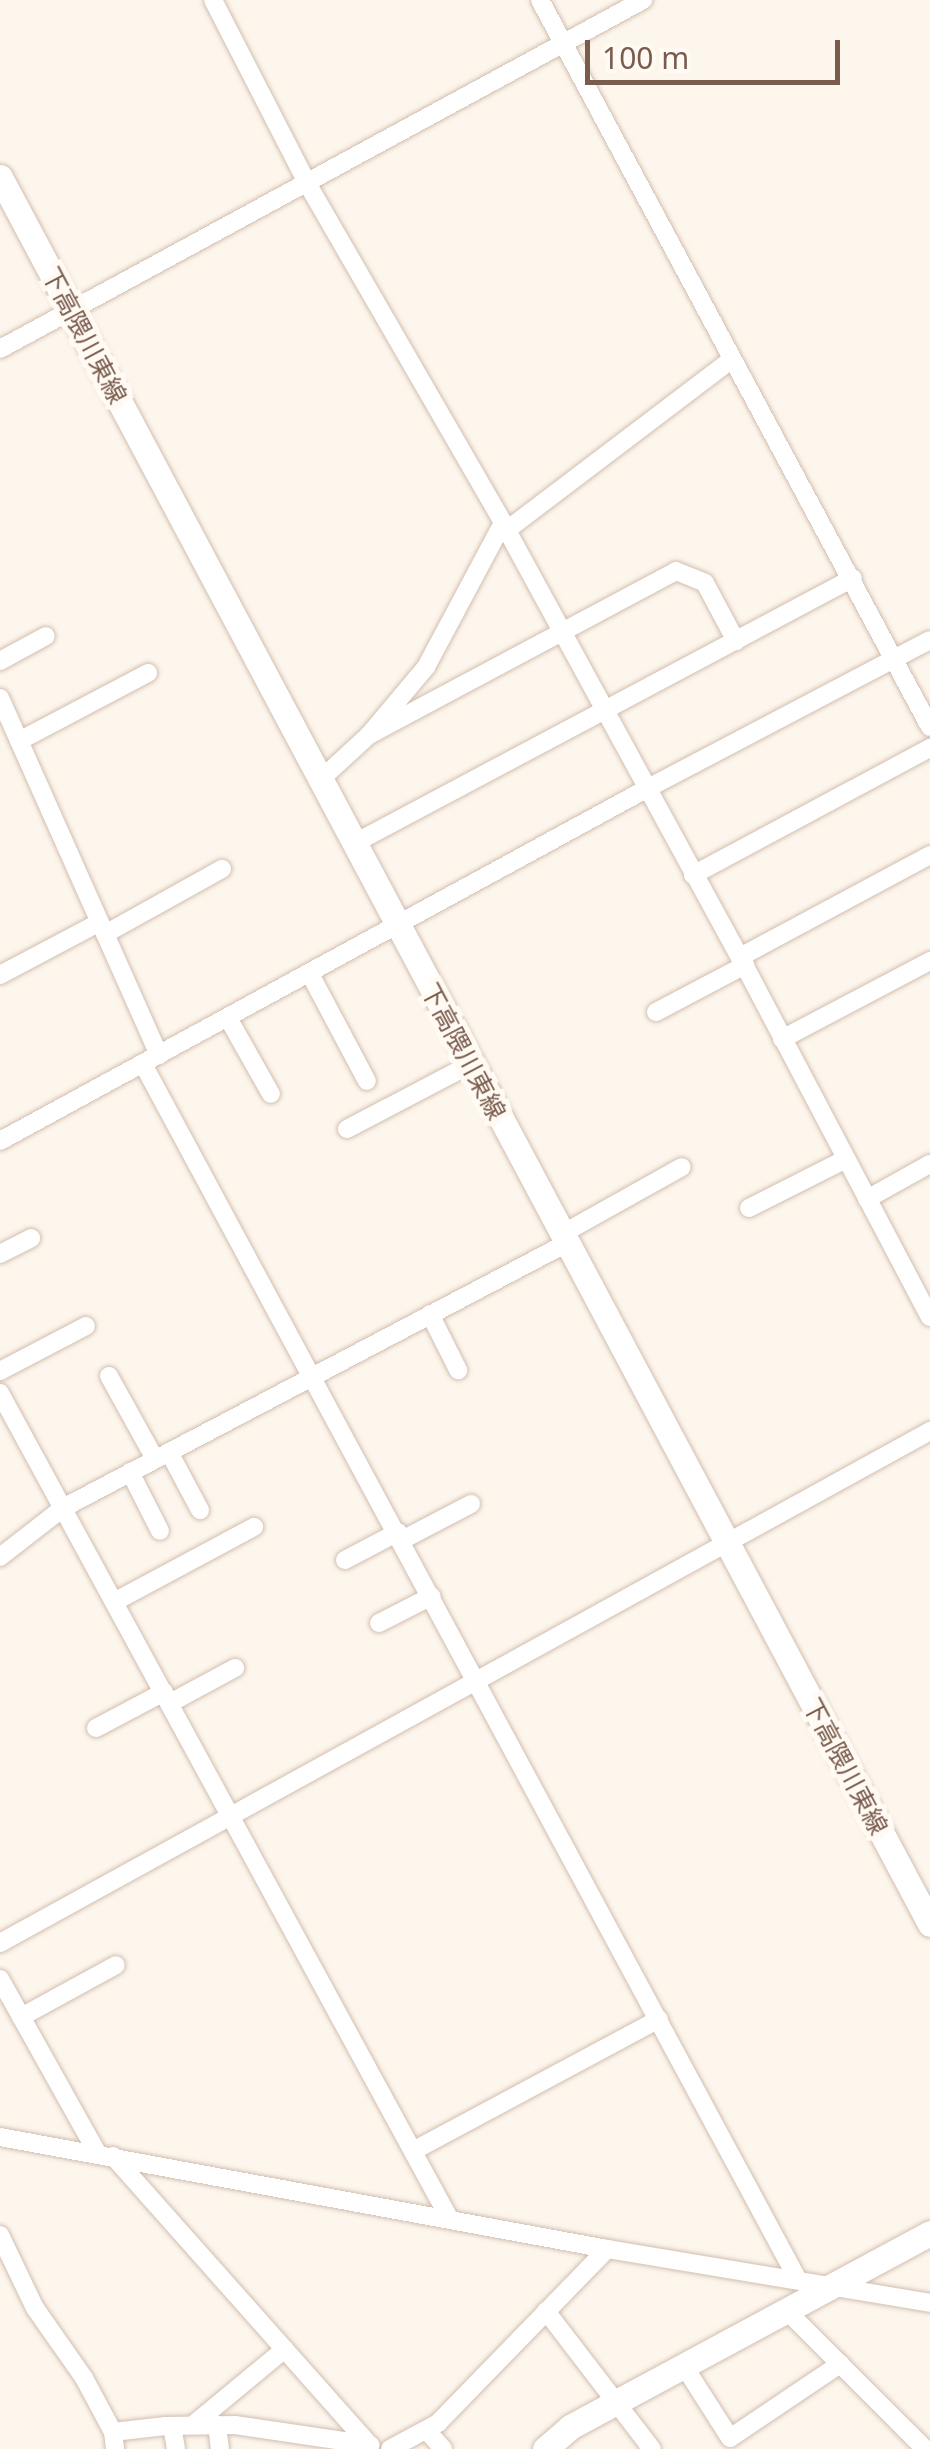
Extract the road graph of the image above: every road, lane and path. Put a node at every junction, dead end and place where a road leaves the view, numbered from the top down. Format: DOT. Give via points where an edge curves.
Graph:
graph roads {
  1 [pos="213,0"];
  2 [pos="540,0"];
  3 [pos="643,0"];
  4 [pos="564,43"];
  5 [pos="0,178"];
  6 [pos="307,182"];
  7 [pos="72,310"];
  8 [pos="0,348"];
  9 [pos="732,360"];
  10 [pos="505,526"];
  11 [pos="853,578"];
  12 [pos="562,632"];
  13 [pos="46,636"];
  14 [pos="930,640"];
  15 [pos="736,641"];
  16 [pos="893,660"];
  17 [pos="0,661"];
  18 [pos="148,673"];
  19 [pos="0,698"];
  20 [pos="606,711"];
  21 [pos="5,723"];
  22 [pos="930,727"];
  23 [pos="369,735"];
  24 [pos="20,742"];
  25 [pos="930,748"];
  26 [pos="319,781"];
  27 [pos="648,788"];
  28 [pos="354,844"];
  29 [pos="930,855"];
  30 [pos="222,869"];
  31 [pos="693,875"];
  32 [pos="398,927"];
  33 [pos="102,928"];
  34 [pos="742,961"];
  35 [pos="930,961"];
  36 [pos="310,974"];
  37 [pos="0,975"];
  38 [pos="656,1012"];
  39 [pos="228,1018"];
  40 [pos="782,1040"];
  41 [pos="151,1060"];
  42 [pos="471,1064"];
  43 [pos="368,1081"];
  44 [pos="271,1094"];
  45 [pos="346,1129"];
  46 [pos="0,1141"];
  47 [pos="846,1159"];
  48 [pos="930,1164"];
  49 [pos="682,1167"];
  50 [pos="867,1199"];
  51 [pos="749,1208"];
  52 [pos="31,1238"];
  53 [pos="564,1239"];
  54 [pos="0,1254"];
  55 [pos="430,1314"];
  56 [pos="930,1316"];
  57 [pos="86,1326"];
  58 [pos="458,1370"];
  59 [pos="0,1372"];
  60 [pos="312,1375"];
  61 [pos="109,1376"];
  62 [pos="0,1393"];
  63 [pos="18,1426"];
  64 [pos="930,1431"];
  65 [pos="0,1435"];
  66 [pos="162,1456"];
  67 [pos="130,1472"];
  68 [pos="471,1504"];
  69 [pos="62,1508"];
  70 [pos="200,1510"];
  71 [pos="254,1527"];
  72 [pos="160,1531"];
  73 [pos="400,1536"];
  74 [pos="728,1545"];
  75 [pos="0,1557"];
  76 [pos="344,1560"];
  77 [pos="432,1596"];
  78 [pos="114,1602"];
  79 [pos="379,1623"];
  80 [pos="235,1668"];
  81 [pos="478,1679"];
  82 [pos="167,1698"];
  83 [pos="96,1728"];
  84 [pos="230,1814"];
  85 [pos="930,1924"];
  86 [pos="0,1944"];
  87 [pos="116,1965"];
  88 [pos="0,1979"];
  89 [pos="21,2017"];
  90 [pos="659,2019"];
  91 [pos="0,2137"];
  92 [pos="413,2152"];
  93 [pos="105,2155"];
  94 [pos="450,2218"];
  95 [pos="930,2234"];
  96 [pos="0,2235"];
  97 [pos="607,2249"];
  98 [pos="798,2280"];
  99 [pos="836,2285"];
  100 [pos="930,2303"];
  101 [pos="787,2311"];
  102 [pos="546,2312"];
  103 [pos="284,2349"];
  104 [pos="840,2364"];
  105 [pos="684,2366"];
  106 [pos="616,2402"];
  107 [pos="217,2425"];
  108 [pos="172,2426"];
  109 [pos="194,2426"];
  110 [pos="427,2431"];
  111 [pos="114,2441"];
  112 [pos="320,2444"];
  113 [pos="729,2444"];
  114 [pos="379,2447"];
  115 [pos="176,2449"];
  116 [pos="220,2449"];
  117 [pos="442,2449"];
  118 [pos="545,2449"];
  119 [pos="652,2449"];
  120 [pos="925,2449"];
  1 -- 6 [label="street"];
  2 -- 4 [label="street"];
  3 -- 4 [label="street"];
  4 -- 6 [label="street"];
  4 -- 9 [label="street"];
  5 -- 7 [label="main road, 下高隈川東線"];
  6 -- 7 [label="street"];
  6 -- 10 [label="street"];
  7 -- 8 [label="street"];
  7 -- 26 [label="main road, 下高隈川東線"];
  9 -- 10 [label="street"];
  9 -- 11 [label="street"];
  10 -- 12 [label="street"];
  10 -- 23 [label="street" via="426,667"];
  11 -- 15 [label="street"];
  11 -- 16 [label="street"];
  12 -- 15 [label="street" via="676,571 706,584"];
  12 -- 20 [label="street"];
  12 -- 23 [label="street"];
  13 -- 17 [label="street"];
  14 -- 16 [label="street"];
  15 -- 20 [label="street"];
  16 -- 22 [label="street"];
  16 -- 27 [label="street"];
  18 -- 24 [label="street"];
  19 -- 21 [label="street"];
  20 -- 27 [label="street"];
  20 -- 28 [label="street"];
  21 -- 24 [label="street"];
  23 -- 26 [label="street"];
  24 -- 33 [label="street"];
  25 -- 31 [label="street"];
  26 -- 28 [label="main road, 下高隈川東線"];
  27 -- 31 [label="street"];
  27 -- 32 [label="street"];
  28 -- 32 [label="main road, 下高隈川東線"];
  29 -- 34 [label="street"];
  30 -- 33 [label="street"];
  31 -- 34 [label="street"];
  32 -- 36 [label="street"];
  32 -- 42 [label="main road, 下高隈川東線"];
  33 -- 37 [label="street"];
  33 -- 41 [label="street"];
  34 -- 38 [label="street"];
  34 -- 40 [label="street"];
  35 -- 40 [label="street"];
  36 -- 39 [label="street"];
  36 -- 43 [label="street"];
  39 -- 41 [label="street"];
  39 -- 44 [label="street"];
  40 -- 47 [label="street"];
  41 -- 46 [label="street"];
  41 -- 60 [label="street"];
  42 -- 45 [label="street"];
  42 -- 53 [label="main road, 下高隈川東線"];
  47 -- 50 [label="street"];
  47 -- 51 [label="street"];
  48 -- 50 [label="street"];
  49 -- 53 [label="street"];
  50 -- 56 [label="street"];
  52 -- 54 [label="street"];
  53 -- 55 [label="street"];
  53 -- 74 [label="main road, 下高隈川東線"];
  55 -- 58 [label="street"];
  55 -- 60 [label="street"];
  57 -- 59 [label="street"];
  60 -- 66 [label="street"];
  60 -- 73 [label="street"];
  61 -- 66 [label="street"];
  62 -- 63 [label="street"];
  63 -- 65 [label="street"];
  63 -- 69 [label="street"];
  64 -- 74 [label="street"];
  66 -- 67 [label="street"];
  66 -- 70 [label="street"];
  67 -- 69 [label="street"];
  67 -- 72 [label="street"];
  68 -- 73 [label="street"];
  69 -- 75 [label="street"];
  69 -- 78 [label="street"];
  71 -- 78 [label="street"];
  73 -- 76 [label="street"];
  73 -- 77 [label="street"];
  74 -- 81 [label="street"];
  74 -- 85 [label="main road, 下高隈川東線"];
  77 -- 79 [label="street"];
  77 -- 81 [label="street"];
  78 -- 82 [label="street"];
  80 -- 82 [label="street"];
  81 -- 84 [label="street"];
  81 -- 90 [label="street"];
  82 -- 83 [label="street"];
  82 -- 84 [label="street"];
  84 -- 86 [label="street"];
  84 -- 92 [label="street"];
  87 -- 89 [label="street"];
  88 -- 89 [label="street"];
  89 -- 93 [label="street"];
  90 -- 92 [label="street"];
  90 -- 98 [label="street"];
  91 -- 93 [label="street"];
  92 -- 94 [label="street"];
  93 -- 94 [label="street"];
  93 -- 103 [label="street"];
  94 -- 97 [label="street"];
  95 -- 99 [label="main road"];
  96 -- 111 [label="street"];
  97 -- 98 [label="street"];
  97 -- 102 [label="street"];
  98 -- 99 [label="street"];
  99 -- 100 [label="street"];
  99 -- 101 [label="main road"];
  101 -- 104 [label="street"];
  101 -- 105 [label="main road"];
  102 -- 106 [label="street"];
  102 -- 110 [label="street"];
  103 -- 109 [label="street"];
  103 -- 114 [label="street"];
  104 -- 113 [label="street"];
  104 -- 120 [label="street"];
  105 -- 106 [label="main road"];
  105 -- 113 [label="street"];
  106 -- 118 [label="main road"];
  106 -- 119 [label="street"];
  107 -- 109 [label="street"];
  107 -- 112 [label="street"];
  107 -- 116 [label="street"];
  108 -- 109 [label="street"];
  108 -- 111 [label="street"];
  108 -- 115 [label="street"];
  110 -- 114 [label="street"];
  110 -- 117 [label="street"];
  112 -- 114 [label="street"];
}
